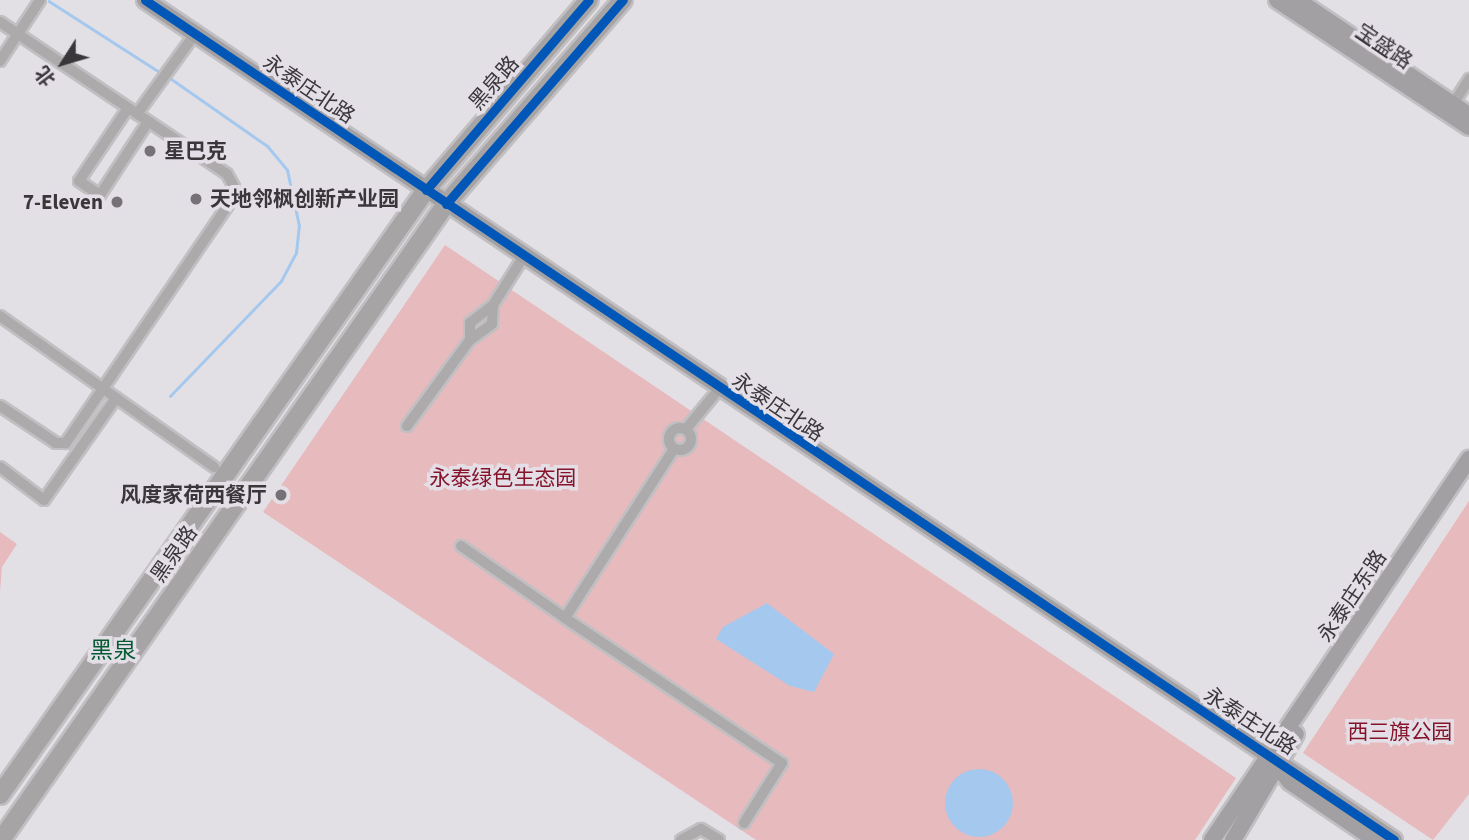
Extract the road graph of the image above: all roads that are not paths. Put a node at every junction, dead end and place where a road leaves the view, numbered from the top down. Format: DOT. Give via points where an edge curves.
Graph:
graph roads {
  1 [pos="40,0"];
  2 [pos="145,0"];
  3 [pos="589,0"];
  4 [pos="623,0"];
  5 [pos="1277,0"];
  6 [pos="1297,0"];
  7 [pos="0,22"];
  8 [pos="18,34"];
  9 [pos="195,34"];
  10 [pos="0,61"];
  11 [pos="1469,79"];
  12 [pos="1453,103"];
  13 [pos="133,111"];
  14 [pos="1469,114"];
  15 [pos="148,122"];
  16 [pos="1469,127"];
  17 [pos="426,190"];
  18 [pos="446,204"];
  19 [pos="524,256"];
  20 [pos="493,305"];
  21 [pos="0,316"];
  22 [pos="470,340"];
  23 [pos="103,389"];
  24 [pos="719,389"];
  25 [pos="116,398"];
  26 [pos="0,406"];
  27 [pos="407,426"];
  28 [pos="1469,459"];
  29 [pos="0,467"];
  30 [pos="214,467"];
  31 [pos="1469,476"];
  32 [pos="461,546"];
  33 [pos="565,618"];
  34 [pos="1276,763"];
  35 [pos="0,795"];
  36 [pos="744,823"];
  37 [pos="1,840"];
  38 [pos="681,840"];
  39 [pos="719,840"];
  40 [pos="1212,840"];
  41 [pos="1233,840"];
  42 [pos="1375,840"];
  43 [pos="1394,840"];
  1 -- 8 [label="street"];
  2 -- 9 [label="street, 永泰庄北路"];
  3 -- 17 [label="main road, 黑泉路"];
  4 -- 18 [label="main road, 黑泉路"];
  5 -- 16 [label="street, 宝盛路"];
  6 -- 12 [label="street, 宝盛路"];
  7 -- 8 [label="street"];
  8 -- 10 [label="street"];
  8 -- 13 [label="street"];
  9 -- 13 [label="street"];
  9 -- 17 [label="street, 永泰庄北路"];
  11 -- 12 [label="street"];
  12 -- 14 [label="street, 宝盛路"];
  13 -- 15 [label="street"];
  13 -- 15 [label="street" via="79,181 100,195"];
  15 -- 23 [label="street" via="227,174 237,192"];
  17 -- 18 [label="street, 永泰庄北路"];
  17 -- 35 [label="main road, 黑泉路"];
  18 -- 19 [label="street, 永泰庄北路"];
  18 -- 37 [label="main road, 黑泉路"];
  19 -- 20 [label="street"];
  19 -- 24 [label="street, 永泰庄北路"];
  20 -- 22 [label="street" via="470,323"];
  20 -- 22 [label="street" via="492,324"];
  21 -- 23 [label="street"];
  22 -- 27 [label="street"];
  23 -- 25 [label="street"];
  23 -- 26 [label="street" via="66,443 56,443"];
  24 -- 33 [label="street" via="686,429 672,434 672,452"];
  24 -- 34 [label="street, 永泰庄北路"];
  25 -- 29 [label="street" via="44,500"];
  25 -- 30 [label="street"];
  28 -- 34 [label="street, 永泰庄东路"];
  31 -- 34 [label="street, 永泰庄东路"];
  32 -- 33 [label="street"];
  33 -- 36 [label="street" via="782,763"];
  34 -- 40 [label="street"];
  34 -- 41 [label="street"];
  34 -- 42 [label="street, 永泰庄北路"];
  34 -- 43 [label="street, 永泰庄北路"];
  38 -- 39 [label="street" via="701,830"];
}
